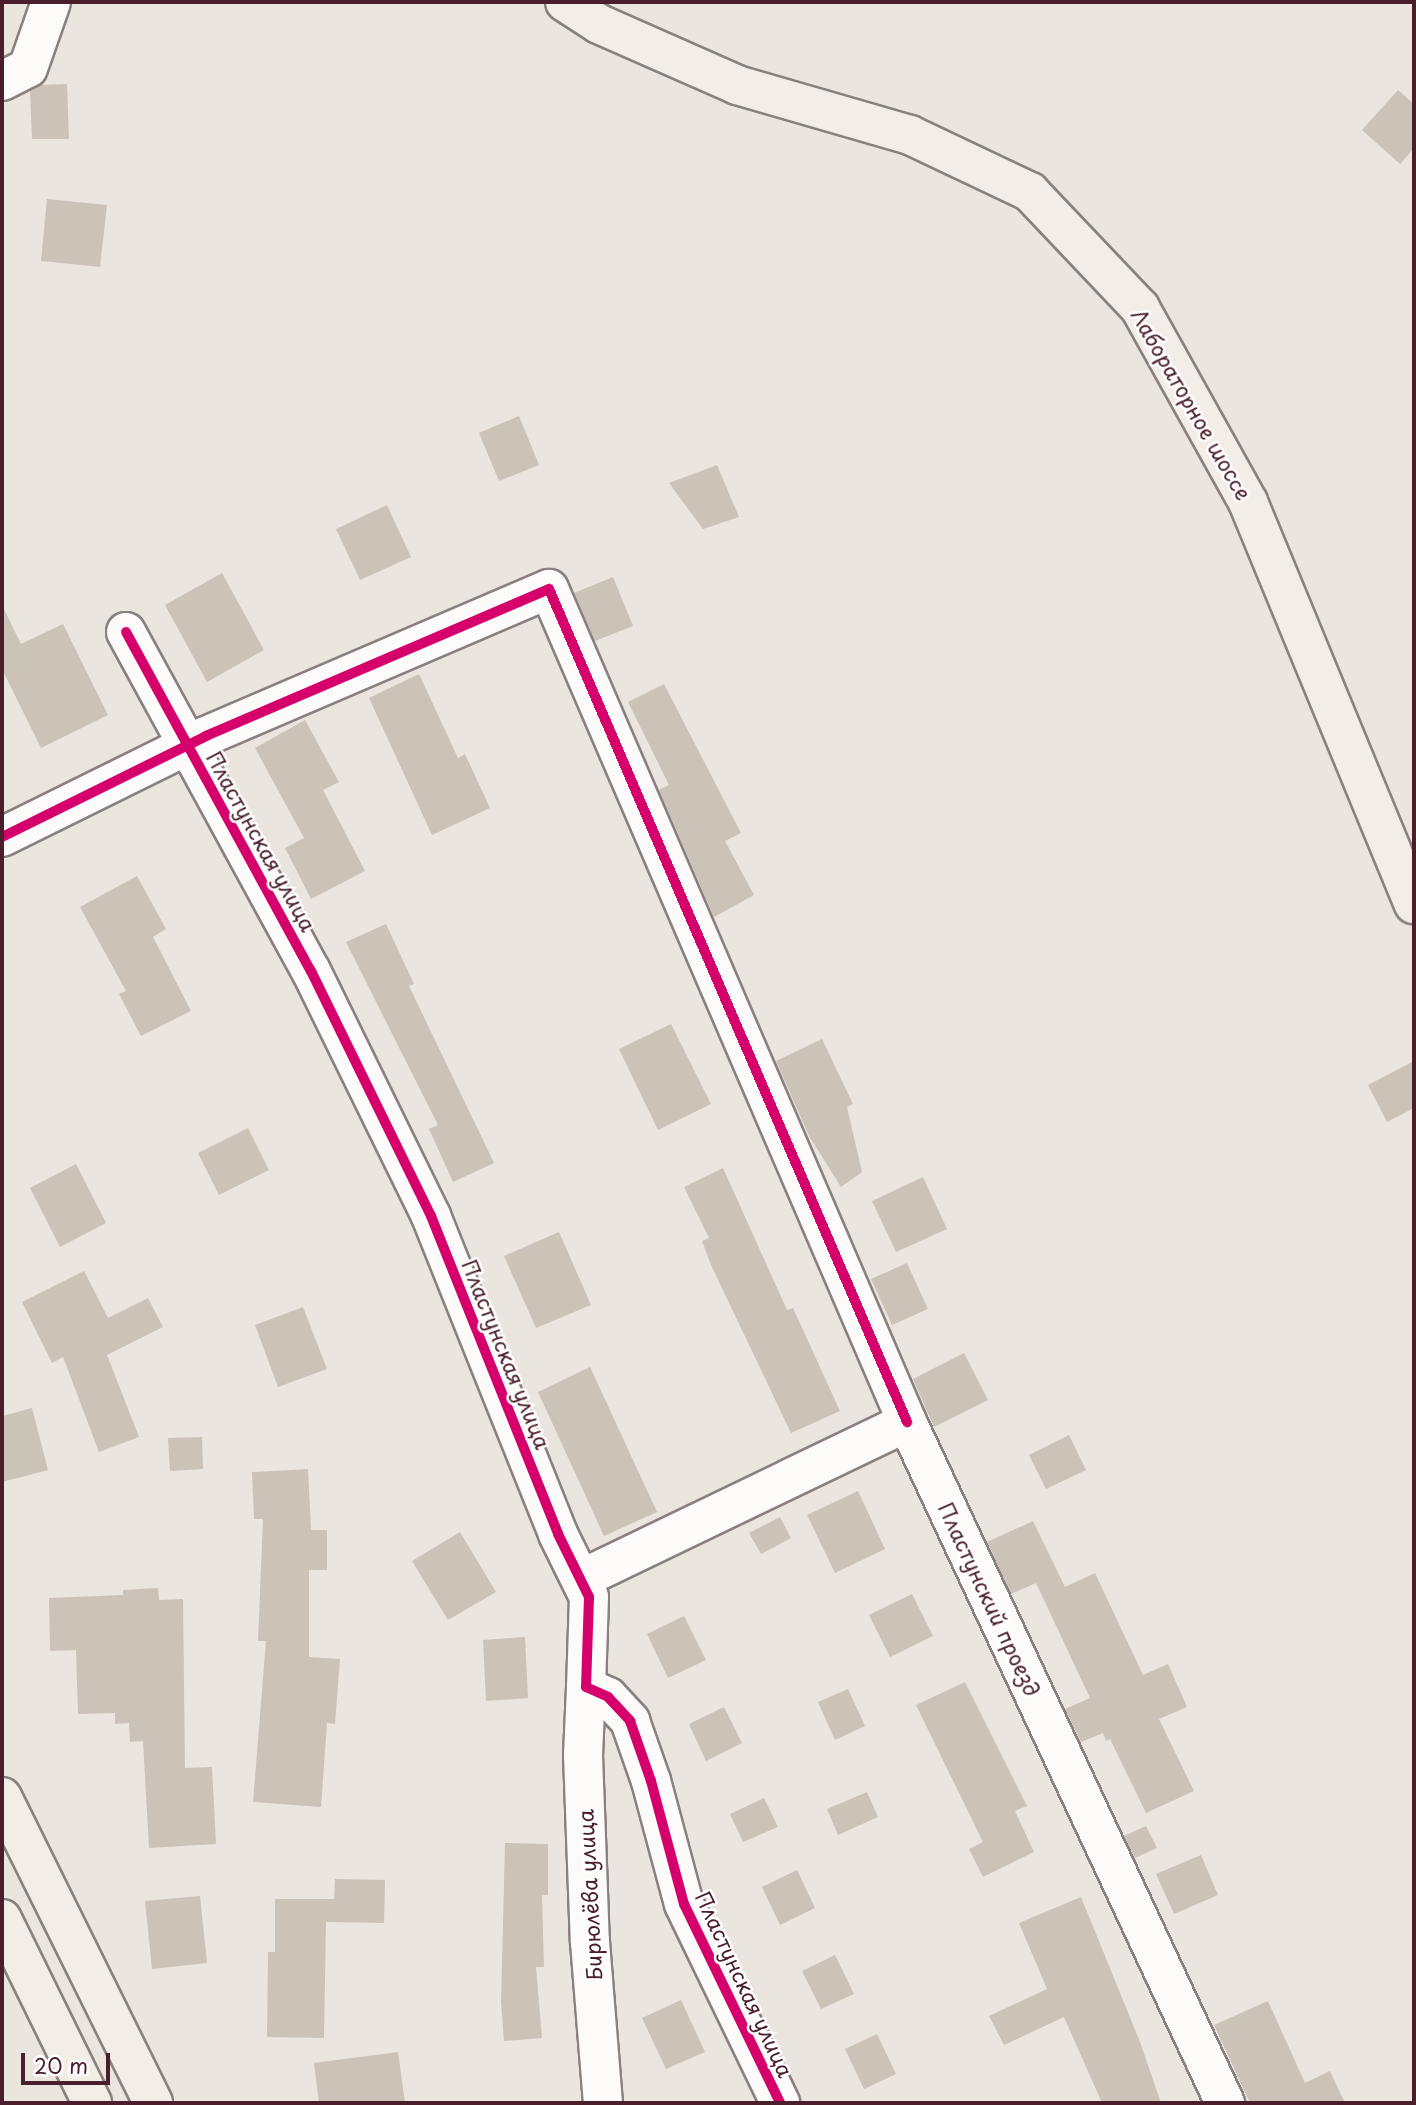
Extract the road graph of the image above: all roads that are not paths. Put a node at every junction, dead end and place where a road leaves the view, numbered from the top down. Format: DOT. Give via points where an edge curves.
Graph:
graph roads {
  1 [pos="51,2"];
  2 [pos="565,2"];
  3 [pos="2,81"];
  4 [pos="126,632"];
  5 [pos="188,746"];
  6 [pos="2,837"];
  7 [pos="1414,904"];
  8 [pos="907,1422"];
  9 [pos="581,1579"];
  10 [pos="586,1687"];
  11 [pos="2,1797"];
  12 [pos="2,1919"];
  13 [pos="92,2103"];
  14 [pos="153,2103"];
  15 [pos="603,2103"];
  16 [pos="780,2103"];
  17 [pos="1225,2103"];
  1 -- 3 [label="street" via="28,68"];
  2 -- 7 [label="main road, Лабораторное шоссе" via="599,24 737,85 910,135 1030,192 1140,308 1248,502"];
  4 -- 5 [label="street, Пластунская улица"];
  5 -- 6 [label="street"];
  5 -- 8 [label="street, Пластунский проезд" via="549,589"];
  5 -- 9 [label="street, Пластунская улица" via="311,971 431,1216 558,1534"];
  8 -- 9 [label="street"];
  8 -- 17 [label="street, Пластунский проезд"];
  9 -- 10 [label="street, Пластунская улица" via="589,1597"];
  10 -- 15 [label="street, Бирюлёва улица" via="583,1755 590,1942"];
  10 -- 16 [label="street, Пластунская улица" via="608,1697 630,1721 684,1905"];
  11 -- 14 [label="main road"];
  12 -- 13 [label="main road"];
}
